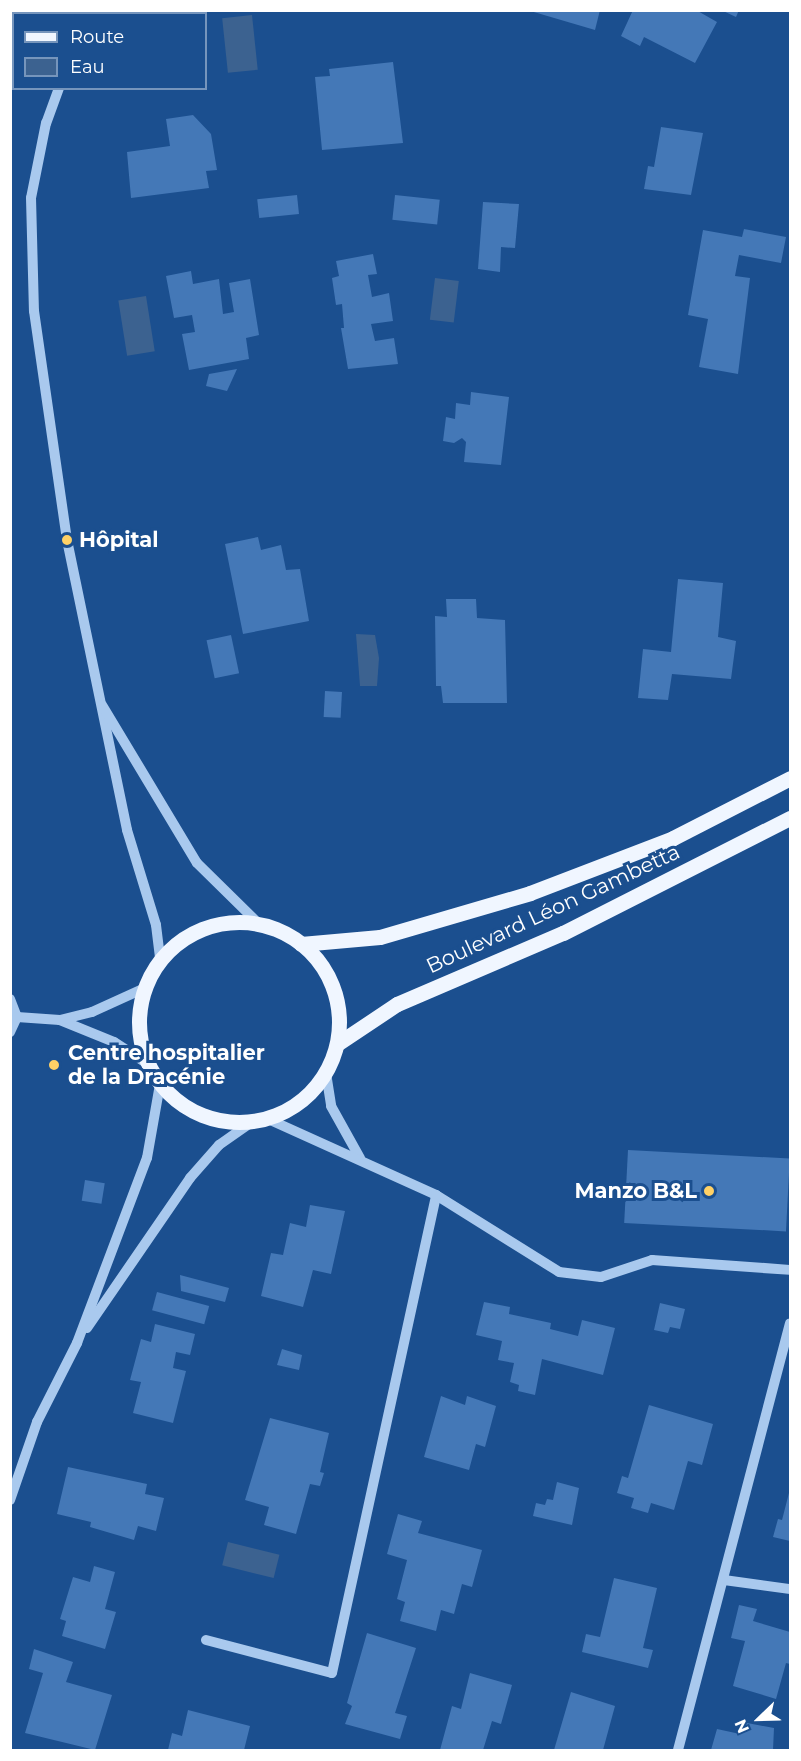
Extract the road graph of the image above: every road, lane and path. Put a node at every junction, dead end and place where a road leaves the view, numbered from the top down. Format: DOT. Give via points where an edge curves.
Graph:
graph roads {
  1 [pos="58,90"];
  2 [pos="98,697"];
  3 [pos="790,778"];
  4 [pos="790,818"];
  5 [pos="259,924"];
  6 [pos="301,944"];
  7 [pos="160,960"];
  8 [pos="145,988"];
  9 [pos="10,999"];
  10 [pos="17,1017"];
  11 [pos="60,1020"];
  12 [pos="10,1032"];
  13 [pos="337,1044"];
  14 [pos="148,1064"];
  15 [pos="326,1073"];
  16 [pos="160,1084"];
  17 [pos="268,1119"];
  18 [pos="250,1123"];
  19 [pos="361,1159"];
  20 [pos="436,1195"];
  21 [pos="790,1270"];
  22 [pos="790,1323"];
  23 [pos="76,1343"];
  24 [pos="10,1500"];
  25 [pos="724,1580"];
  26 [pos="790,1589"];
  27 [pos="206,1640"];
  28 [pos="678,1750"];
  1 -- 2 [label="street" via="46,123 31,198 34,311 60,500"];
  2 -- 5 [label="street" via="197,863"];
  2 -- 7 [label="street" via="127,830 156,925"];
  3 -- 6 [label="main road, Boulevard Léon Gambetta" via="674,838 530,893 380,937"];
  4 -- 13 [label="main road, Boulevard Léon Gambetta" via="563,933 397,1004"];
  5 -- 6 [label="main road"];
  5 -- 7 [label="main road" via="231,922 204,928 180,941"];
  6 -- 13 [label="main road" via="321,964 333,989 339,1016"];
  7 -- 8 [label="main road"];
  8 -- 11 [label="street" via="92,1012"];
  8 -- 14 [label="main road" via="139,1014"];
  9 -- 10 [label="street"];
  10 -- 11 [label="street"];
  10 -- 12 [label="street"];
  11 -- 14 [label="street" via="114,1042"];
  13 -- 15 [label="main road"];
  14 -- 16 [label="main road"];
  15 -- 17 [label="main road" via="310,1093"];
  15 -- 19 [label="street" via="331,1106"];
  16 -- 18 [label="main road" via="178,1102 200,1115 224,1122"];
  16 -- 23 [label="street" via="147,1158"];
  17 -- 18 [label="main road"];
  17 -- 19 [label="street"];
  18 -- 23 [label="street" via="219,1144 190,1178"];
  19 -- 20 [label="street"];
  20 -- 21 [label="street" via="559,1272 602,1277 652,1260"];
  20 -- 27 [label="street" via="332,1673"];
  22 -- 25 [label="street"];
  23 -- 24 [label="street" via="38,1422"];
  25 -- 26 [label="street"];
  25 -- 28 [label="street"];
}
